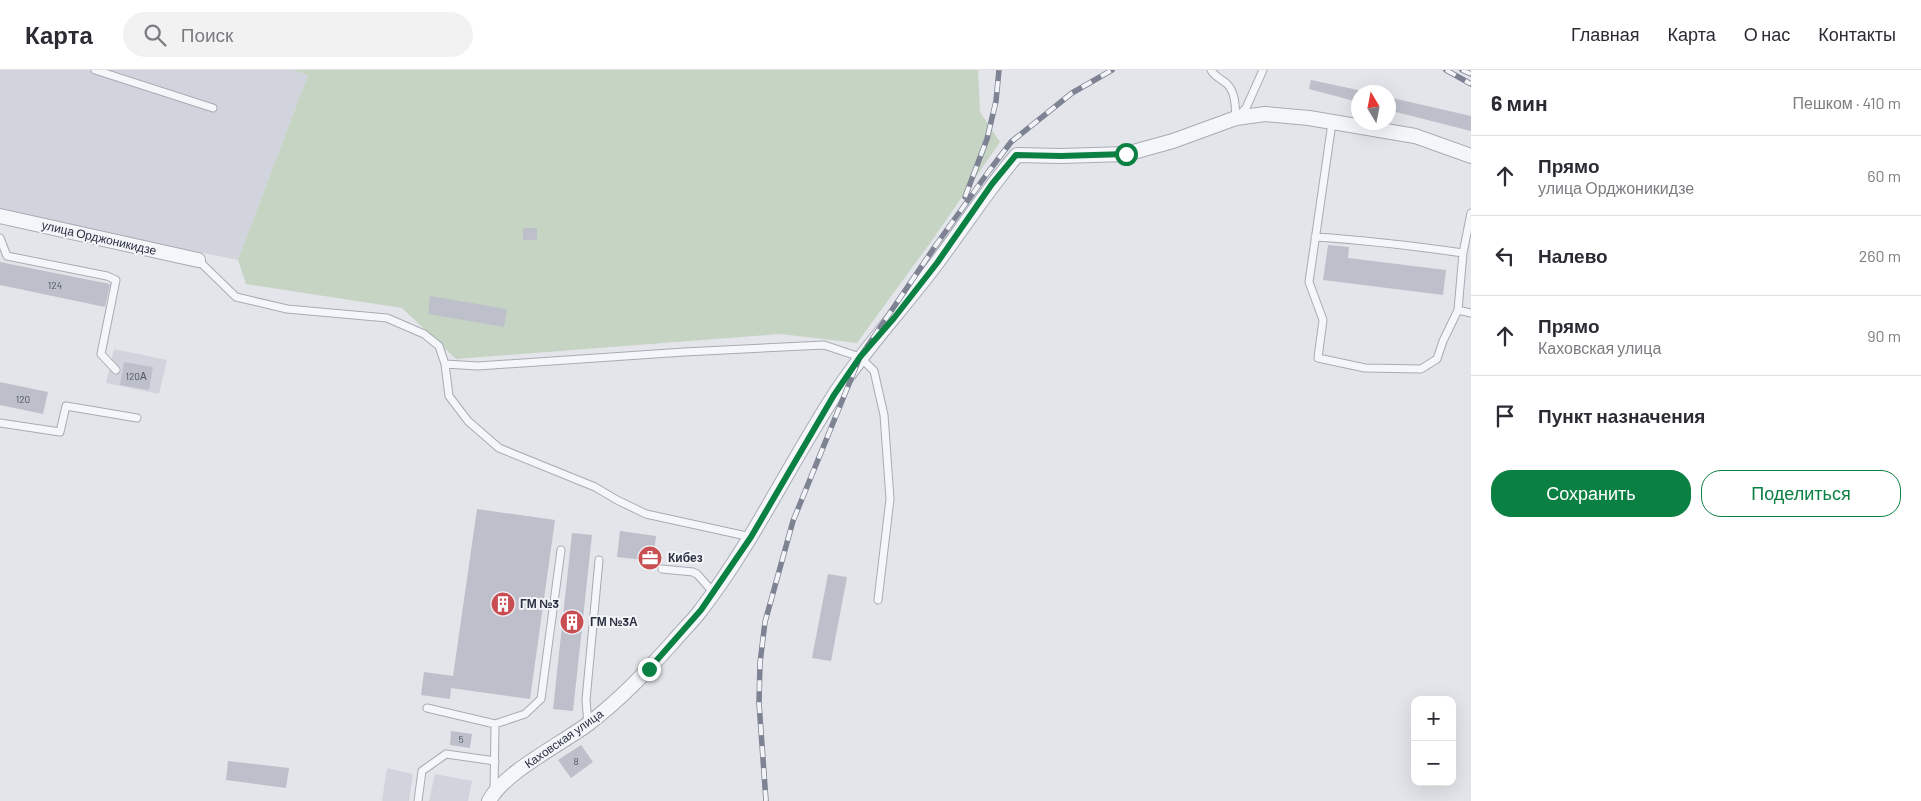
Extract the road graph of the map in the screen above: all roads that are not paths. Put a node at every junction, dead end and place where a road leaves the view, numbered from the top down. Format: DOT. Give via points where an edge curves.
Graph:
graph roads {
  1 [pos="95,70"];
  2 [pos="1211,70"];
  3 [pos="1263,70"];
  4 [pos="213,108"];
  5 [pos="1236,118"];
  6 [pos="1332,123"];
  7 [pos="1471,156"];
  8 [pos="1471,213"];
  9 [pos="0,216"];
  10 [pos="1315,237"];
  11 [pos="0,238"];
  12 [pos="1463,253"];
  13 [pos="198,260"];
  14 [pos="1458,310"];
  15 [pos="1471,312"];
  16 [pos="860,357"];
  17 [pos="445,364"];
  18 [pos="116,370"];
  19 [pos="137,418"];
  20 [pos="0,423"];
  21 [pos="751,537"];
  22 [pos="561,550"];
  23 [pos="599,560"];
  24 [pos="662,569"];
  25 [pos="713,592"];
  26 [pos="878,600"];
  27 [pos="427,708"];
  28 [pos="495,724"];
  29 [pos="588,724"];
  30 [pos="495,761"];
  31 [pos="491,796"];
  32 [pos="418,801"];
  1 -- 4 [label="lane"];
  2 -- 5 [label="lane" via="1233,93"];
  3 -- 5 [label="lane" via="1246,108"];
  5 -- 6 [label="street" via="1265,114"];
  5 -- 16 [label="street, Каховская улица" via="1126,154 1016,155 901,310"];
  6 -- 7 [label="street" via="1415,136"];
  6 -- 10 [label="lane"];
  8 -- 12 [label="lane"];
  9 -- 13 [label="street, улица Орджоникидзе"];
  10 -- 12 [label="lane" via="1388,242"];
  10 -- 14 [label="lane" via="1309,282 1323,320 1318,358 1365,368 1421,369 1437,359"];
  11 -- 18 [label="lane" via="7,256 116,280 101,354"];
  12 -- 14 [label="lane"];
  13 -- 17 [label="lane" via="236,297 287,309 387,318 424,334 439,346"];
  14 -- 15 [label="lane"];
  16 -- 17 [label="lane" via="824,345 478,366"];
  16 -- 21 [label="street, Каховская улица" via="834,395"];
  16 -- 26 [label="lane" via="874,371 884,414 890,499"];
  17 -- 21 [label="lane" via="449,396 468,421 499,448 595,487 646,514"];
  19 -- 20 [label="lane" via="66,406 60,432"];
  21 -- 25 [label="street, Каховская улица"];
  22 -- 28 [label="lane" via="541,699 525,714"];
  23 -- 29 [label="lane" via="586,700"];
  24 -- 25 [label="lane" via="693,572"];
  25 -- 29 [label="street, Каховская улица" via="649,669"];
  27 -- 28 [label="lane"];
  28 -- 30 [label="lane"];
  29 -- 31 [label="street, Каховская улица" via="508,779"];
  30 -- 31 [label="lane"];
  30 -- 32 [label="lane" via="446,754 422,771"];
}
